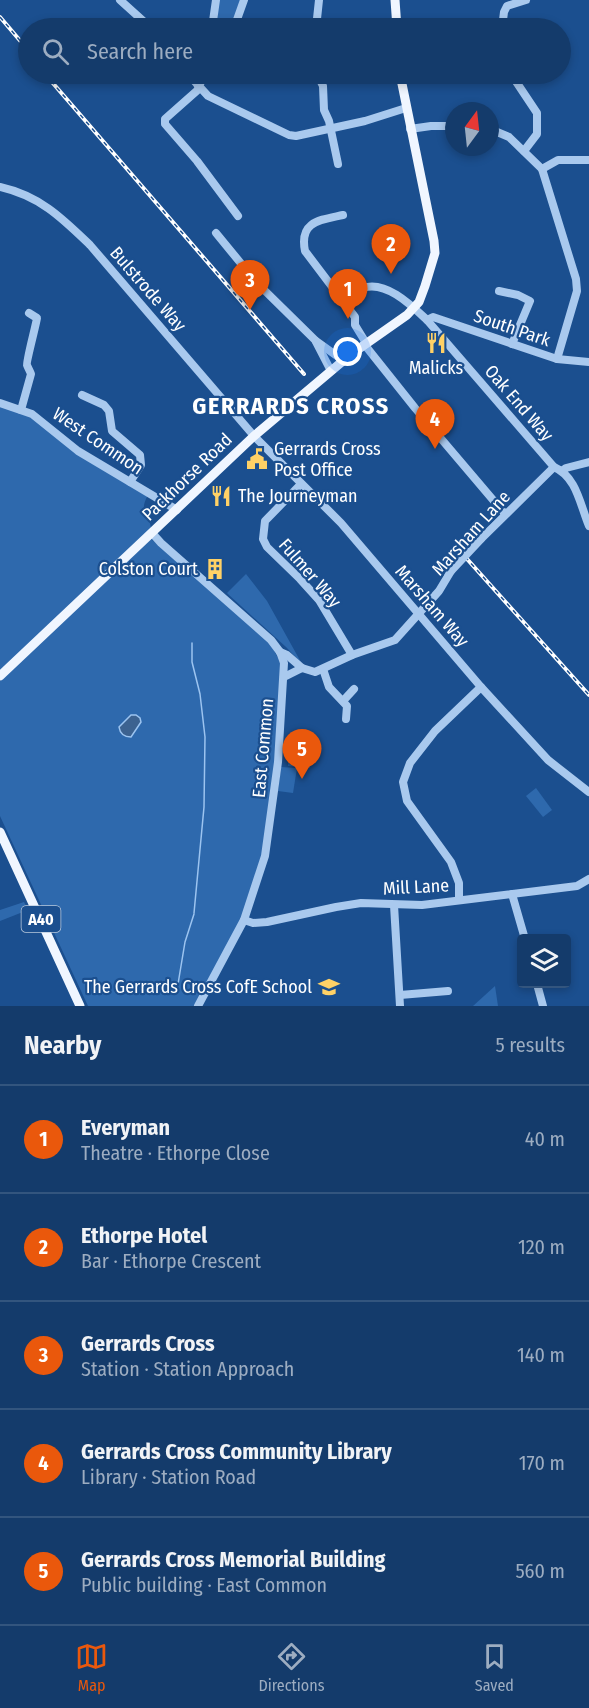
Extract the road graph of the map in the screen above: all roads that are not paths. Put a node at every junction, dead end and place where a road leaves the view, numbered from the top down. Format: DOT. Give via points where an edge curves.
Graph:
graph roads {
  1 [pos="120,0"];
  2 [pos="216,0"];
  3 [pos="244,0"];
  4 [pos="319,0"];
  5 [pos="395,0"];
  6 [pos="526,0"];
  7 [pos="140,18"];
  8 [pos="213,18"];
  9 [pos="238,18"];
  10 [pos="318,18"];
  11 [pos="396,18"];
  12 [pos="503,18"];
  13 [pos="196,84"];
  14 [pos="201,84"];
  15 [pos="322,84"];
  16 [pos="402,84"];
  17 [pos="518,84"];
  18 [pos="199,87"];
  19 [pos="406,108"];
  20 [pos="445,126"];
  21 [pos="330,129"];
  22 [pos="410,129"];
  23 [pos="499,133"];
  24 [pos="524,151"];
  25 [pos="589,160"];
  26 [pos="338,164"];
  27 [pos="542,169"];
  28 [pos="0,187"];
  29 [pos="343,215"];
  30 [pos="238,216"];
  31 [pos="216,233"];
  32 [pos="499,291"];
  33 [pos="342,299"];
  34 [pos="414,308"];
  35 [pos="29,313"];
  36 [pos="428,320"];
  37 [pos="315,340"];
  38 [pos="365,344"];
  39 [pos="512,344"];
  40 [pos="557,359"];
  41 [pos="344,361"];
  42 [pos="589,362"];
  43 [pos="332,370"];
  44 [pos="82,394"];
  45 [pos="0,403"];
  46 [pos="21,410"];
  47 [pos="254,436"];
  48 [pos="589,462"];
  49 [pos="558,469"];
  50 [pos="130,482"];
  51 [pos="301,483"];
  52 [pos="177,510"];
  53 [pos="506,514"];
  54 [pos="589,525"];
  55 [pos="152,533"];
  56 [pos="419,614"];
  57 [pos="280,652"];
  58 [pos="352,655"];
  59 [pos="302,668"];
  60 [pos="323,669"];
  61 [pos="0,676"];
  62 [pos="284,677"];
  63 [pos="480,687"];
  64 [pos="354,689"];
  65 [pos="343,701"];
  66 [pos="346,719"];
  67 [pos="589,792"];
  68 [pos="0,832"];
  69 [pos="589,879"];
  70 [pos="512,894"];
  71 [pos="459,899"];
  72 [pos="394,905"];
  73 [pos="244,920"];
  74 [pos="524,934"];
  75 [pos="538,988"];
  76 [pos="448,991"];
  77 [pos="400,995"];
  78 [pos="80,1006"];
  79 [pos="198,1006"];
  80 [pos="400,1006"];
  81 [pos="543,1006"];
  1 -- 7 [label="street"];
  2 -- 8 [label="street"];
  3 -- 9 [label="street"];
  4 -- 10 [label="street"];
  5 -- 11 [label="main road"];
  6 -- 12 [label="street" via="507,6"];
  13 -- 18 [label="street"];
  14 -- 18 [label="street"];
  15 -- 21 [label="street"];
  16 -- 19 [label="main road, Packhorse Road"];
  17 -- 24 [label="street" via="537,113 537,134"];
  18 -- 21 [label="street" via="208,96 289,135"];
  18 -- 30 [label="street" via="165,119 165,124"];
  19 -- 21 [label="street"];
  19 -- 22 [label="main road, Packhorse Road"];
  20 -- 22 [label="street"];
  21 -- 26 [label="street"];
  22 -- 34 [label="main road, Packhorse Road" via="435,253"];
  23 -- 24 [label="street"];
  24 -- 27 [label="street"];
  25 -- 27 [label="street" via="558,160"];
  27 -- 40 [label="street" via="577,291"];
  28 -- 47 [label="street, Bulstrode Way" via="20,191 67,222"];
  29 -- 33 [label="street" via="313,223 303,241 305,250"];
  31 -- 37 [label="street" via="257,283"];
  32 -- 39 [label="street" via="530,301"];
  33 -- 34 [label="street, Oak End Way" via="373,286"];
  33 -- 38 [label="street" via="355,317 355,326"];
  34 -- 36 [label="street, Oak End Way"];
  34 -- 38 [label="main road, Packhorse Road"];
  35 -- 46 [label="street" via="40,317 27,360 32,374"];
  36 -- 39 [label="street, South Park" via="433,317"];
  36 -- 49 [label="street, Oak End Way"];
  37 -- 41 [label="street"];
  37 -- 43 [label="street" via="328,356"];
  38 -- 41 [label="main road, Packhorse Road"];
  38 -- 53 [label="street"];
  39 -- 40 [label="street, South Park"];
  40 -- 42 [label="street, South Park"];
  41 -- 43 [label="main road, Packhorse Road"];
  43 -- 47 [label="main road, Packhorse Road"];
  44 -- 50 [label="street" via="104,405 109,411 112,431 140,455 141,465"];
  45 -- 46 [label="street, West Common"];
  46 -- 50 [label="street, West Common"];
  47 -- 51 [label="street, Marsham Way"];
  47 -- 52 [label="main road, Packhorse Road"];
  48 -- 49 [label="street, Marsham Lane"];
  49 -- 53 [label="street, Marsham Lane"];
  49 -- 54 [label="street, Oak End Way" via="577,492"];
  50 -- 52 [label="street, West Common"];
  51 -- 56 [label="street, Marsham Way"];
  51 -- 58 [label="street, Fulmer Way" via="265,521 263,539 319,600"];
  52 -- 55 [label="main road, Packhorse Road"];
  53 -- 56 [label="street, Marsham Lane, bridge" via="452,571"];
  55 -- 57 [label="street"];
  55 -- 61 [label="main road, Packhorse Road"];
  56 -- 58 [label="street, Marsham Lane" via="395,640"];
  56 -- 63 [label="street, Marsham Way"];
  57 -- 59 [label="street"];
  57 -- 62 [label="street, East Common"];
  58 -- 60 [label="street, Marsham Lane"];
  59 -- 60 [label="street, Marsham Lane" via="315,672"];
  59 -- 62 [label="street, Marsham Lane"];
  60 -- 65 [label="street" via="333,694"];
  62 -- 73 [label="street, East Common" via="270,836"];
  63 -- 67 [label="street, Marsham Way" via="548,760"];
  63 -- 71 [label="street" via="435,731 410,763 403,782 406,801 451,861 459,883"];
  64 -- 65 [label="street"];
  65 -- 66 [label="street" via="347,706"];
  68 -- 78 [label="main road, A40"];
  69 -- 70 [label="street, Mill Lane" via="577,886"];
  70 -- 71 [label="street, Mill Lane"];
  70 -- 74 [label="street"];
  71 -- 72 [label="street, Mill Lane"];
  72 -- 73 [label="street, Mill Lane" via="361,903 267,922"];
  72 -- 77 [label="street"];
  73 -- 79 [label="street, East Common"];
  75 -- 81 [label="street"];
  76 -- 77 [label="street"];
  77 -- 80 [label="street"];
}
